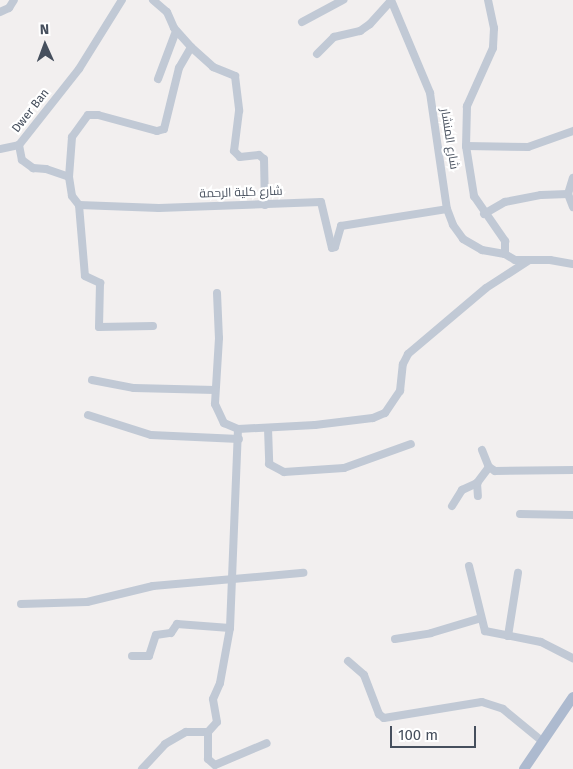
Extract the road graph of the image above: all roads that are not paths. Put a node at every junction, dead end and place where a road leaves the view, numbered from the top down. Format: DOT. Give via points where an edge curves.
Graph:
graph roads {
  1 [pos="14,0"];
  2 [pos="122,0"];
  3 [pos="153,0"];
  4 [pos="343,0"];
  5 [pos="488,0"];
  6 [pos="391,1"];
  7 [pos="0,12"];
  8 [pos="302,22"];
  9 [pos="176,31"];
  10 [pos="191,47"];
  11 [pos="317,54"];
  12 [pos="158,79"];
  13 [pos="573,131"];
  14 [pos="19,145"];
  15 [pos="466,146"];
  16 [pos="0,149"];
  17 [pos="69,177"];
  18 [pos="573,178"];
  19 [pos="568,194"];
  20 [pos="79,205"];
  21 [pos="265,205"];
  22 [pos="573,207"];
  23 [pos="446,209"];
  24 [pos="484,214"];
  25 [pos="505,254"];
  26 [pos="528,261"];
  27 [pos="573,264"];
  28 [pos="216,293"];
  29 [pos="152,326"];
  30 [pos="92,380"];
  31 [pos="215,390"];
  32 [pos="88,415"];
  33 [pos="268,428"];
  34 [pos="238,429"];
  35 [pos="239,439"];
  36 [pos="411,444"];
  37 [pos="482,450"];
  38 [pos="489,467"];
  39 [pos="573,470"];
  40 [pos="477,482"];
  41 [pos="478,496"];
  42 [pos="452,506"];
  43 [pos="520,514"];
  44 [pos="573,515"];
  45 [pos="470,566"];
  46 [pos="518,572"];
  47 [pos="303,573"];
  48 [pos="233,577"];
  49 [pos="21,604"];
  50 [pos="481,618"];
  51 [pos="230,628"];
  52 [pos="508,636"];
  53 [pos="395,639"];
  54 [pos="132,656"];
  55 [pos="573,658"];
  56 [pos="348,660"];
  57 [pos="573,697"];
  58 [pos="208,732"];
  59 [pos="542,740"];
  60 [pos="267,743"];
  61 [pos="142,769"];
  62 [pos="524,769"];
  1 -- 7 [label="street" via="9,8"];
  2 -- 14 [label="street, Dwer Ban" via="79,68"];
  3 -- 9 [label="street" via="166,12"];
  4 -- 8 [label="street"];
  5 -- 15 [label="street, شارع المنشار" via="494,28 493,48 467,106"];
  6 -- 11 [label="street" via="370,24 360,31 334,37"];
  6 -- 23 [label="street, شارع المنشار" via="430,94"];
  9 -- 10 [label="street"];
  9 -- 12 [label="street"];
  10 -- 17 [label="street" via="180,68 164,128 157,131 88,115 72,136"];
  10 -- 21 [label="street" via="213,66 235,76 239,111 234,151 240,158 259,155 264,159"];
  13 -- 15 [label="street" via="528,147"];
  14 -- 16 [label="street, Dwer Ban"];
  14 -- 17 [label="street" via="22,160 33,168"];
  15 -- 24 [label="street, شارع المنشار" via="474,196"];
  17 -- 20 [label="street" via="72,196"];
  18 -- 19 [label="street"];
  19 -- 22 [label="street"];
  19 -- 24 [label="street" via="505,202"];
  20 -- 21 [label="street, شارع كلية الرحمة" via="159,208"];
  20 -- 29 [label="street" via="85,276 100,283 100,327"];
  21 -- 23 [label="street, شارع كلية الرحمة" via="321,202 332,248 336,247 341,226"];
  23 -- 25 [label="street, شارع المنشار" via="463,239 482,250"];
  24 -- 25 [label="street, شارع المنشار" via="505,240"];
  25 -- 26 [label="street, شارع المنشار" via="514,260"];
  26 -- 27 [label="street, شارع المنشار"];
  26 -- 33 [label="street" via="486,288 408,354 402,364 398,397 382,415"];
  28 -- 31 [label="street" via="219,338"];
  30 -- 31 [label="street" via="134,388"];
  31 -- 34 [label="street" via="217,412 224,423"];
  32 -- 35 [label="street" via="151,435"];
  33 -- 34 [label="street"];
  33 -- 36 [label="street" via="269,464 284,472 344,468"];
  34 -- 35 [label="street"];
  35 -- 48 [label="street"];
  37 -- 38 [label="street"];
  38 -- 39 [label="street" via="495,471"];
  38 -- 40 [label="street"];
  40 -- 41 [label="street"];
  40 -- 42 [label="street" via="462,490"];
  43 -- 44 [label="street"];
  45 -- 50 [label="street"];
  46 -- 52 [label="street"];
  47 -- 48 [label="street"];
  48 -- 49 [label="street" via="153,586 87,602"];
  48 -- 51 [label="street"];
  50 -- 52 [label="street" via="486,632"];
  50 -- 53 [label="street" via="431,633"];
  51 -- 54 [label="street" via="177,624 171,633 156,635 149,656"];
  51 -- 58 [label="street" via="220,684 213,699 218,719"];
  52 -- 55 [label="street" via="541,642"];
  56 -- 59 [label="street" via="364,675 379,714 384,718 482,702 503,709"];
  57 -- 59 [label="main road"];
  58 -- 60 [label="street" via="208,759 214,765"];
  58 -- 61 [label="street" via="183,733 165,744"];
  59 -- 62 [label="main road"];
}
